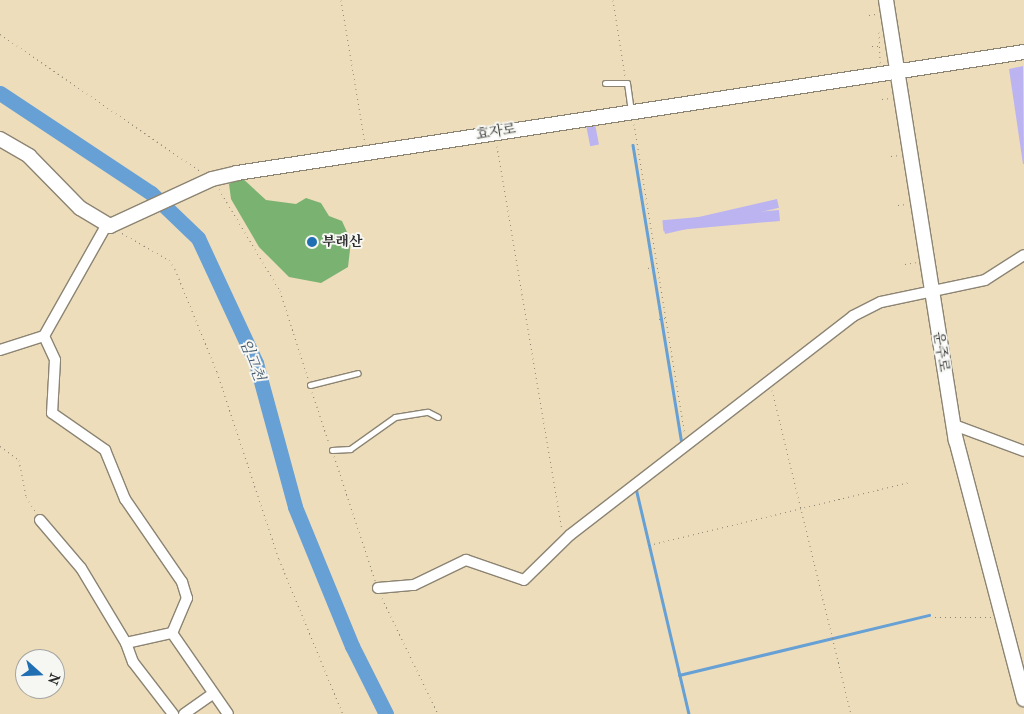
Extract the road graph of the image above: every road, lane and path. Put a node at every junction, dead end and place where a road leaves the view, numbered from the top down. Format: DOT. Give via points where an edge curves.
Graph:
graph roads {
  1 [pos="341,0"];
  2 [pos="613,0"];
  3 [pos="886,0"];
  4 [pos="0,34"];
  5 [pos="1024,52"];
  6 [pos="895,70"];
  7 [pos="606,83"];
  8 [pos="627,83"];
  9 [pos="631,111"];
  10 [pos="495,132"];
  11 [pos="0,139"];
  12 [pos="367,153"];
  13 [pos="209,181"];
  14 [pos="112,225"];
  15 [pos="1024,255"];
  16 [pos="926,260"];
  17 [pos="905,264"];
  18 [pos="657,266"];
  19 [pos="651,267"];
  20 [pos="931,293"];
  21 [pos="666,318"];
  22 [pos="661,319"];
  23 [pos="44,336"];
  24 [pos="0,350"];
  25 [pos="358,373"];
  26 [pos="766,381"];
  27 [pos="310,385"];
  28 [pos="438,417"];
  29 [pos="954,425"];
  30 [pos="684,445"];
  31 [pos="0,446"];
  32 [pos="332,450"];
  33 [pos="1024,451"];
  34 [pos="910,482"];
  35 [pos="801,509"];
  36 [pos="40,520"];
  37 [pos="564,540"];
  38 [pos="649,545"];
  39 [pos="378,588"];
  40 [pos="935,617"];
  41 [pos="1003,617"];
  42 [pos="172,633"];
  43 [pos="126,643"];
  44 [pos="213,694"];
  45 [pos="1024,699"];
  46 [pos="174,714"];
  47 [pos="184,714"];
  48 [pos="228,714"];
  49 [pos="343,714"];
  50 [pos="851,714"];
  1 -- 12 [label="path"];
  2 -- 8 [label="path"];
  3 -- 6 [label="street, 운주로"];
  4 -- 13 [label="path"];
  5 -- 6 [label="street, 효자로"];
  6 -- 9 [label="street, 효자로"];
  6 -- 16 [label="street, 운주로"];
  7 -- 8 [label="lane"];
  8 -- 9 [label="lane"];
  9 -- 10 [label="street, 효자로"];
  9 -- 18 [label="path"];
  10 -- 12 [label="street, 효자로"];
  10 -- 37 [label="path"];
  11 -- 14 [label="street" via="29,156 80,208"];
  12 -- 13 [label="street, 효자로"];
  13 -- 14 [label="street, 효자로"];
  14 -- 23 [label="street"];
  14 -- 49 [label="path" via="169,260 175,269 217,372 278,559"];
  15 -- 20 [label="street" via="993,277"];
  16 -- 17 [label="path"];
  16 -- 20 [label="street, 운주로"];
  18 -- 19 [label="path"];
  18 -- 21 [label="path"];
  20 -- 26 [label="street" via="866,308"];
  20 -- 29 [label="street, 운주로"];
  21 -- 22 [label="path"];
  21 -- 30 [label="path"];
  23 -- 24 [label="street"];
  23 -- 42 [label="street" via="55,360 52,413 105,450 124,498 182,582 187,598"];
  25 -- 27 [label="lane"];
  26 -- 30 [label="street"];
  26 -- 35 [label="path"];
  28 -- 32 [label="lane" via="428,412 395,417 350,449"];
  29 -- 33 [label="street"];
  29 -- 41 [label="street, 운주로"];
  30 -- 37 [label="street"];
  31 -- 36 [label="path" via="19,460 26,497"];
  34 -- 35 [label="path"];
  35 -- 38 [label="path"];
  35 -- 50 [label="path"];
  36 -- 43 [label="street" via="81,568"];
  37 -- 39 [label="street" via="524,580 466,560 414,586"];
  40 -- 41 [label="path"];
  41 -- 45 [label="street, 운주로"];
  42 -- 43 [label="street"];
  42 -- 44 [label="street" via="194,659"];
  43 -- 46 [label="street" via="133,662"];
  44 -- 47 [label="street"];
  44 -- 48 [label="street"];
}
